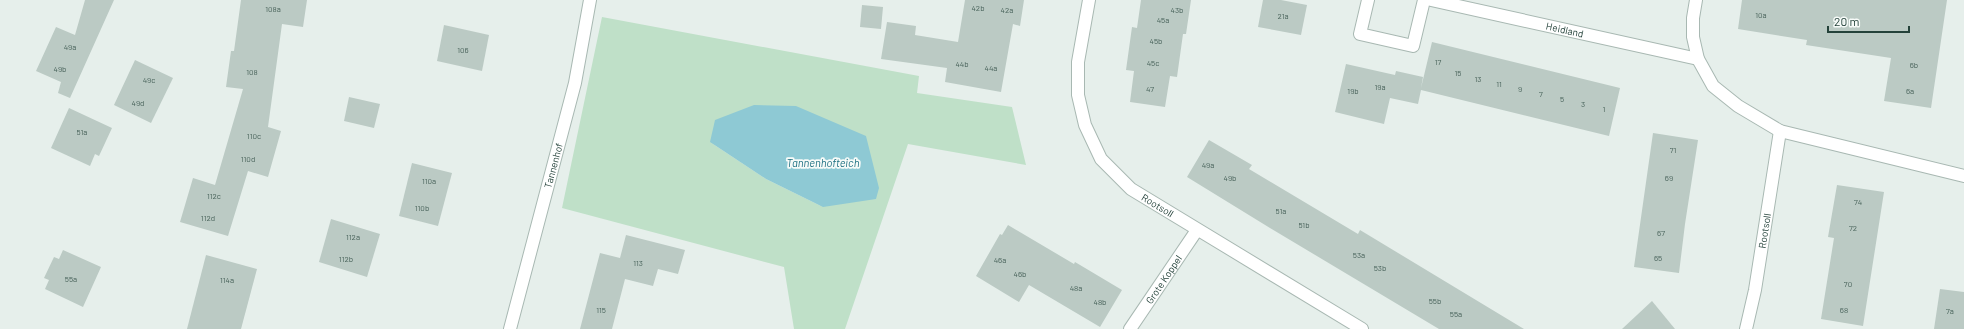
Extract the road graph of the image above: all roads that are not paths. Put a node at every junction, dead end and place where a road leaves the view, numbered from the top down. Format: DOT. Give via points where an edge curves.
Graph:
graph roads {
  1 [pos="590,0"];
  2 [pos="1088,0"];
  3 [pos="1368,0"];
  4 [pos="1424,0"];
  5 [pos="1431,0"];
  6 [pos="1696,0"];
  7 [pos="1698,59"];
  8 [pos="1780,131"];
  9 [pos="1964,176"];
  10 [pos="1197,230"];
  11 [pos="510,329"];
  12 [pos="1130,329"];
  13 [pos="1362,329"];
  14 [pos="1746,329"];
  1 -- 11 [label="street, Tannenhof" via="575,83"];
  2 -- 10 [label="street, Rootsoll" via="1078,62 1078,95 1088,132 1101,159 1131,189"];
  3 -- 4 [label="street" via="1360,34 1413,46"];
  5 -- 7 [label="street, Heidland"];
  6 -- 7 [label="street" via="1693,37"];
  7 -- 8 [label="street" via="1713,86 1738,106"];
  8 -- 9 [label="street"];
  8 -- 14 [label="street, Rootsoll" via="1755,290"];
  10 -- 12 [label="street, Grote Koppel"];
  10 -- 13 [label="street, Rootsoll"];
}
